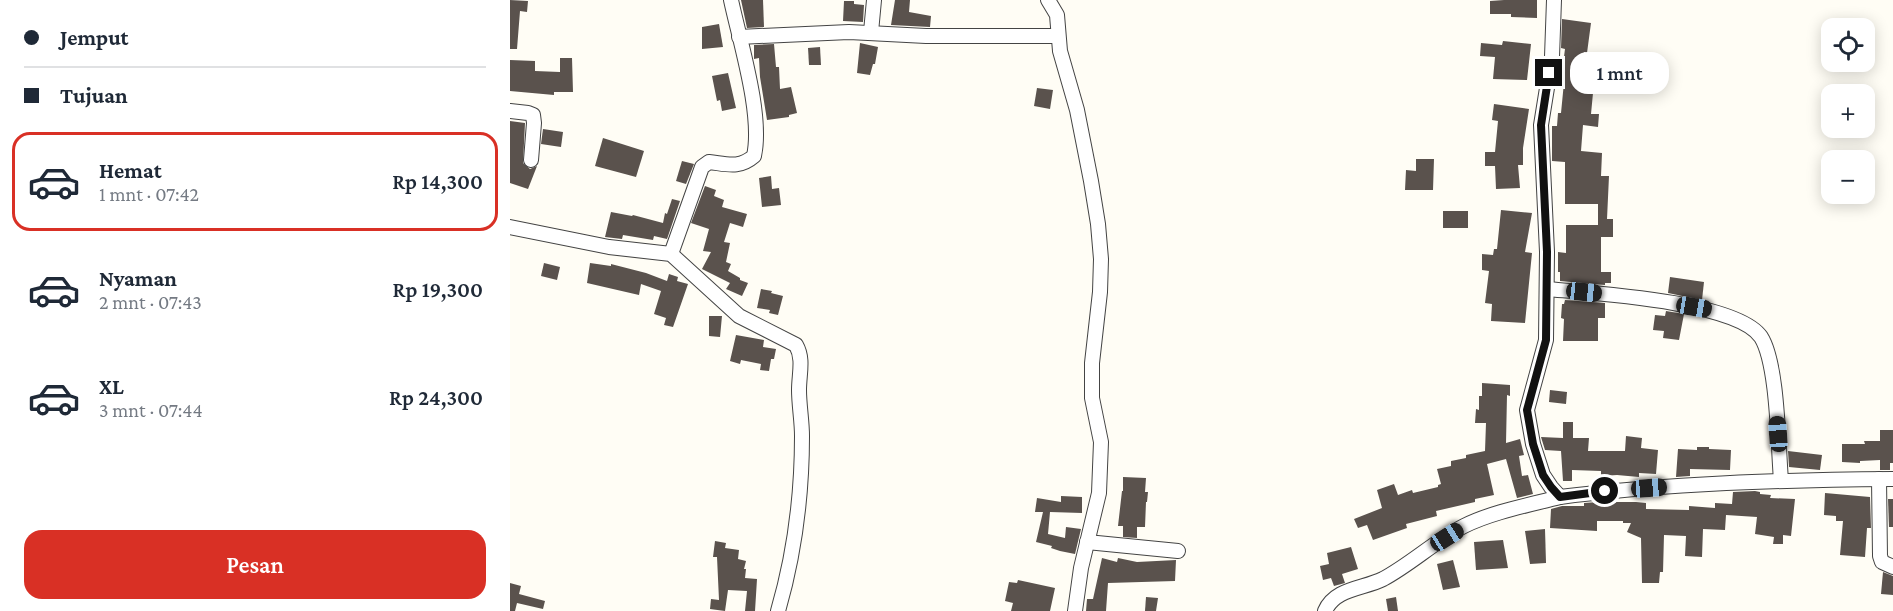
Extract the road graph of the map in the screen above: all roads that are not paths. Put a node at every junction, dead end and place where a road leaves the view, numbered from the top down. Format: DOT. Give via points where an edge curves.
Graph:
graph roads {
  1 [pos="731,0"];
  2 [pos="874,0"];
  3 [pos="1047,0"];
  4 [pos="1554,0"];
  5 [pos="872,32"];
  6 [pos="1058,36"];
  7 [pos="739,37"];
  8 [pos="510,111"];
  9 [pos="531,160"];
  10 [pos="510,227"];
  11 [pos="671,254"];
  12 [pos="1547,289"];
  13 [pos="1886,479"];
  14 [pos="1781,480"];
  15 [pos="1560,497"];
  16 [pos="1087,542"];
  17 [pos="1178,551"];
  18 [pos="1893,567"];
  19 [pos="778,611"];
  20 [pos="1075,611"];
  21 [pos="1325,611"];
  1 -- 7 [label="street"];
  2 -- 5 [label="street"];
  3 -- 6 [label="street" via="1057,15"];
  4 -- 12 [label="street" via="1552,57 1541,125"];
  5 -- 6 [label="street"];
  5 -- 7 [label="street"];
  6 -- 16 [label="street" via="1091,181 1101,259 1092,363 1092,398 1101,442 1099,493"];
  7 -- 11 [label="street" via="752,96 754,156 737,165 709,162 702,167"];
  8 -- 9 [label="street" via="533,116"];
  10 -- 11 [label="street" via="609,247"];
  11 -- 19 [label="street" via="739,316 788,339 800,352 802,443 797,513"];
  12 -- 14 [label="street" via="1714,310 1750,325 1761,337 1769,361"];
  12 -- 15 [label="street" via="1546,340 1527,415 1543,475"];
  13 -- 14 [label="street"];
  13 -- 18 [label="street" via="1880,556 1882,562"];
  14 -- 15 [label="street"];
  15 -- 21 [label="street" via="1465,526 1396,572 1370,586 1342,593"];
  16 -- 17 [label="street"];
  16 -- 20 [label="street"];
}
